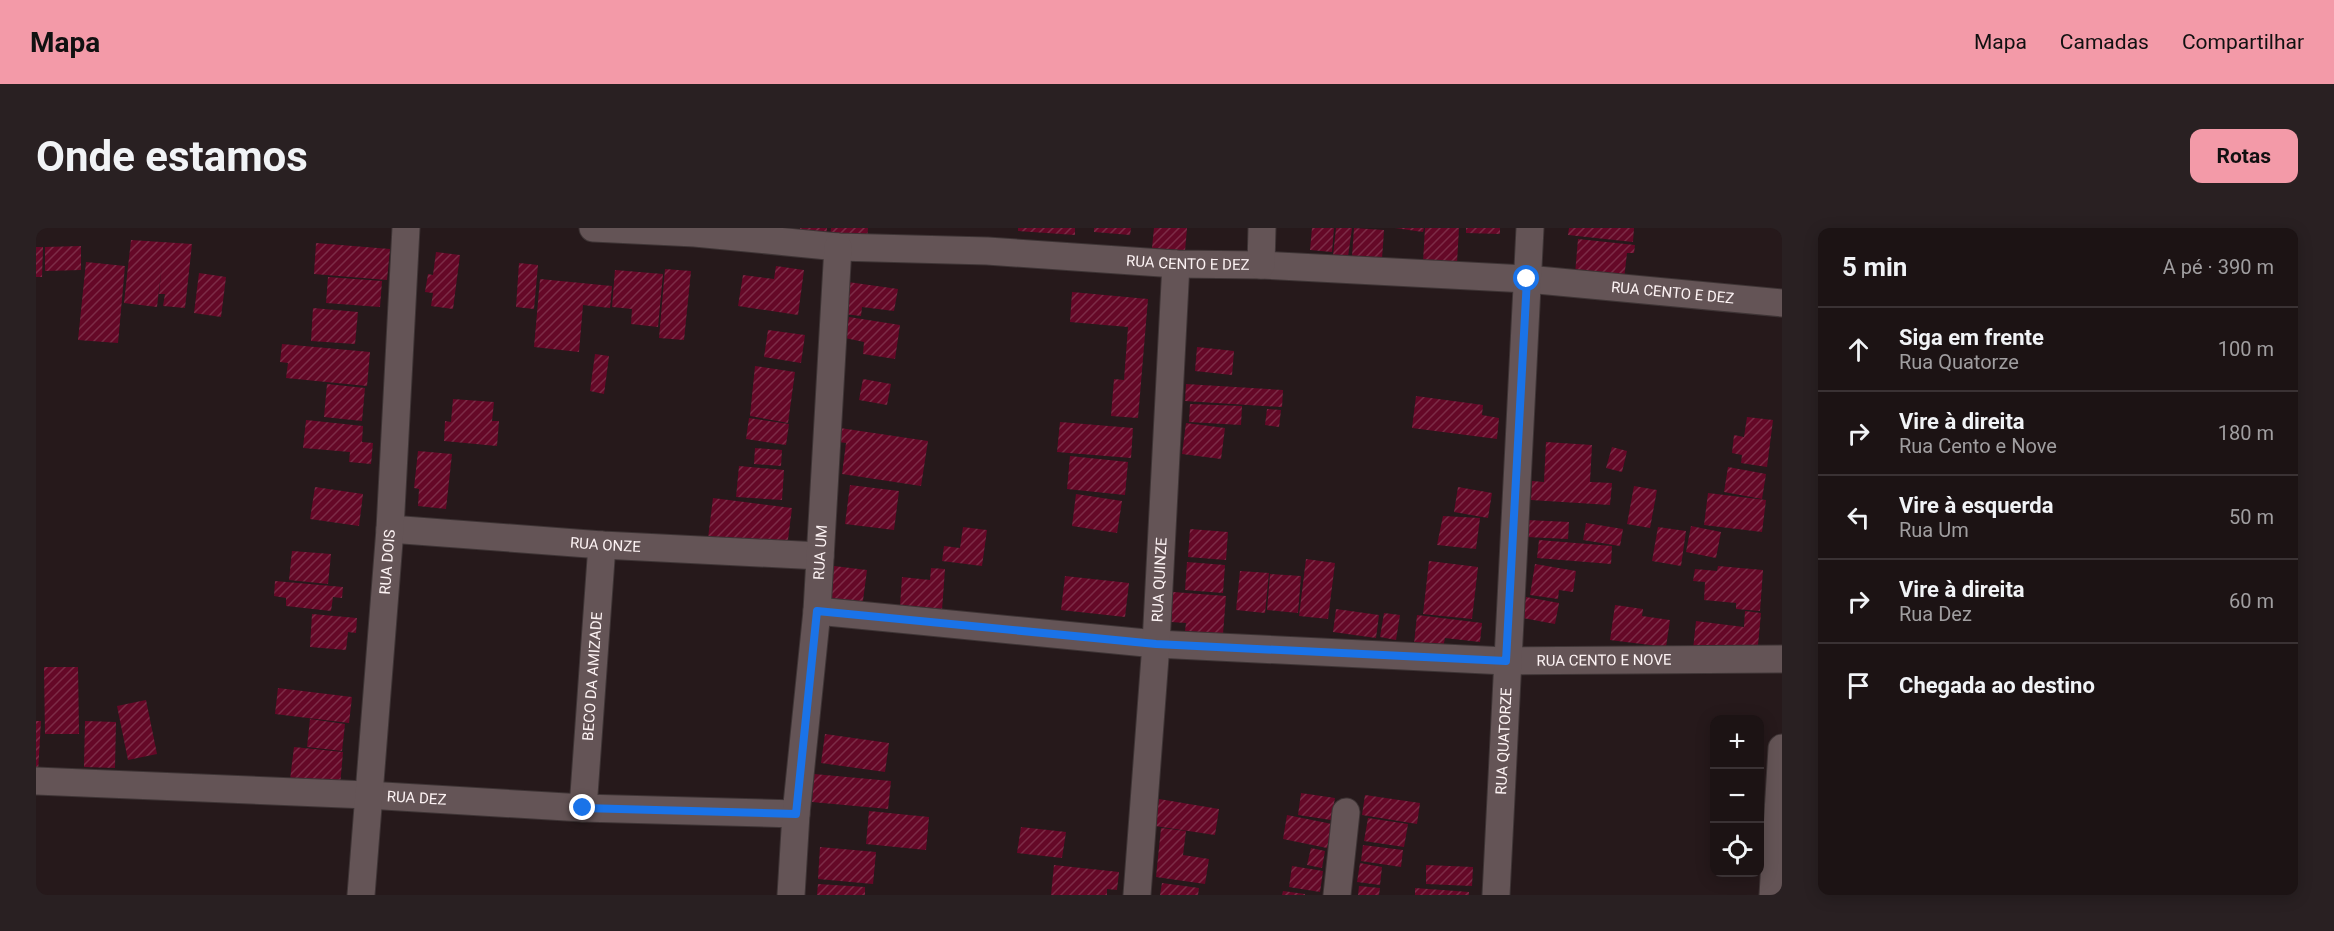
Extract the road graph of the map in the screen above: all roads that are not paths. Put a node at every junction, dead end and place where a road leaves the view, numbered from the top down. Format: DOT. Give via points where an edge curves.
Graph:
graph roads {
  1 [pos="406,228"];
  2 [pos="593,228"];
  3 [pos="1262,228"];
  4 [pos="1530,228"];
  5 [pos="695,230"];
  6 [pos="988,239"];
  7 [pos="838,247"];
  8 [pos="1176,264"];
  9 [pos="1261,265"];
  10 [pos="1527,279"];
  11 [pos="1782,303"];
  12 [pos="390,529"];
  13 [pos="602,545"];
  14 [pos="820,556"];
  15 [pos="817,611"];
  16 [pos="1156,644"];
  17 [pos="1782,659"];
  18 [pos="1506,661"];
  19 [pos="1782,748"];
  20 [pos="36,781"];
  21 [pos="367,795"];
  22 [pos="583,808"];
  23 [pos="1346,812"];
  24 [pos="796,814"];
  25 [pos="361,895"];
  26 [pos="792,895"];
  27 [pos="1137,895"];
  28 [pos="1337,895"];
  29 [pos="1496,895"];
  30 [pos="1773,895"];
  1 -- 12 [label="street, RUA DOIS"];
  2 -- 5 [label="street, RUA CENTO E DEZ"];
  3 -- 9 [label="street"];
  4 -- 10 [label="street, RUA QUATORZE"];
  5 -- 7 [label="street, RUA CENTO E DEZ"];
  6 -- 7 [label="street, RUA CENTO E DEZ"];
  6 -- 8 [label="street, RUA CENTO E DEZ"];
  7 -- 14 [label="street, RUA UM"];
  8 -- 9 [label="street, RUA CENTO E DEZ"];
  8 -- 16 [label="street, RUA QUINZE"];
  9 -- 10 [label="street, RUA CENTO E DEZ"];
  10 -- 11 [label="street, RUA CENTO E DEZ"];
  10 -- 18 [label="street, RUA QUATORZE"];
  12 -- 13 [label="street, RUA ONZE"];
  12 -- 21 [label="street, RUA DOIS"];
  13 -- 14 [label="street, RUA ONZE"];
  13 -- 22 [label="street, BECO DA AMIZADE"];
  14 -- 15 [label="street, RUA UM"];
  15 -- 16 [label="street, RUA CENTO E NOVE"];
  15 -- 24 [label="street, RUA UM"];
  16 -- 18 [label="street, RUA CENTO E NOVE"];
  16 -- 27 [label="street, RUA QUINZE"];
  17 -- 18 [label="street, RUA CENTO E NOVE"];
  18 -- 29 [label="street, RUA QUATORZE"];
  19 -- 30 [label="street"];
  20 -- 21 [label="street, RUA DEZ"];
  21 -- 22 [label="street, RUA DEZ"];
  21 -- 25 [label="street, RUA DOIS"];
  22 -- 24 [label="street, RUA DEZ"];
  23 -- 28 [label="street"];
  24 -- 26 [label="street, RUA UM"];
}
